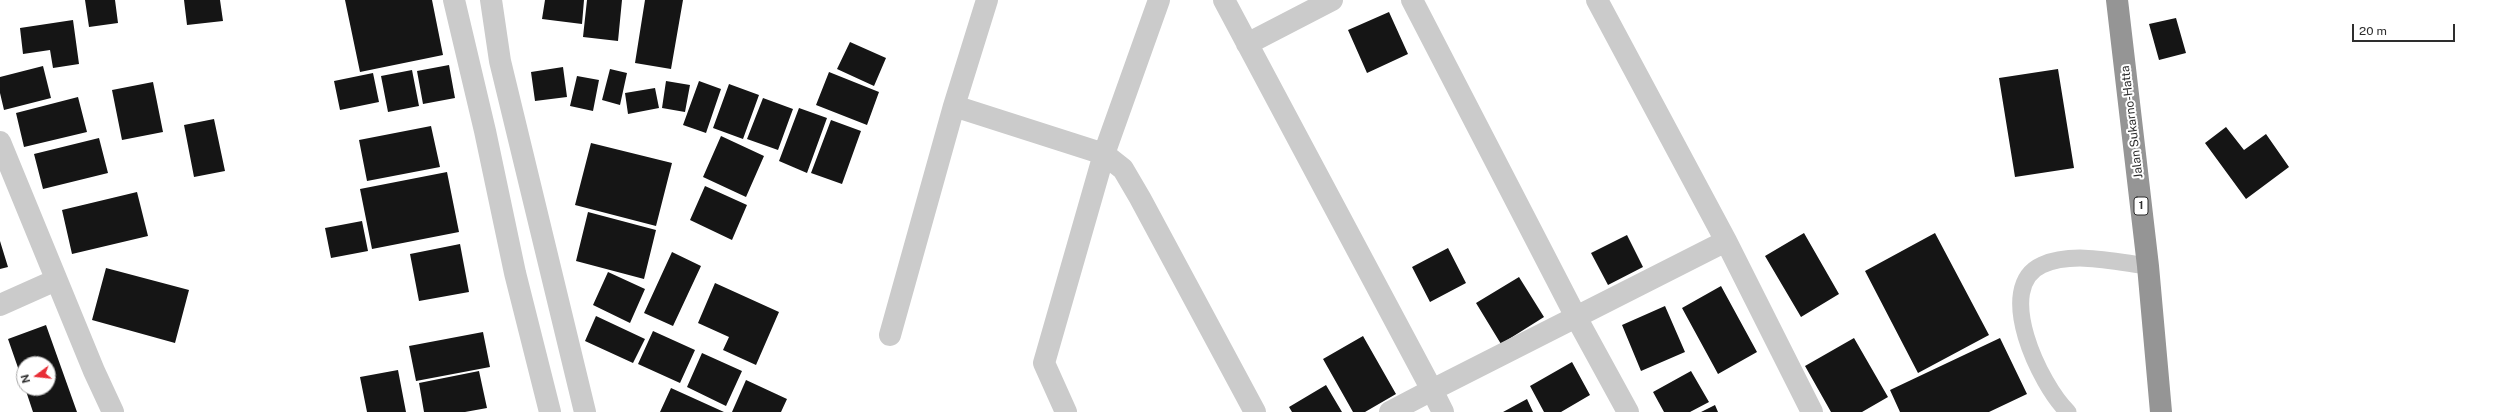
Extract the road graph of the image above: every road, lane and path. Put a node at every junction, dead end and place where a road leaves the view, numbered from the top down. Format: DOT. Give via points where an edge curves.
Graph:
graph roads {
  1 [pos="454,0"];
  2 [pos="491,0"];
  3 [pos="987,0"];
  4 [pos="1159,0"];
  5 [pos="1224,0"];
  6 [pos="1332,0"];
  7 [pos="1412,0"];
  8 [pos="1597,0"];
  9 [pos="2117,0"];
  10 [pos="1247,44"];
  11 [pos="954,106"];
  12 [pos="0,142"];
  13 [pos="1104,154"];
  14 [pos="1726,241"];
  15 [pos="2148,266"];
  16 [pos="56,280"];
  17 [pos="0,305"];
  18 [pos="1576,316"];
  19 [pos="890,335"];
  20 [pos="1432,390"];
  21 [pos="113,412"];
  22 [pos="550,412"];
  23 [pos="586,412"];
  24 [pos="1066,412"];
  25 [pos="1255,412"];
  26 [pos="1390,412"];
  27 [pos="1443,412"];
  28 [pos="1628,412"];
  29 [pos="1812,412"];
  30 [pos="2068,412"];
  31 [pos="2161,412"];
  1 -- 22 [label="street" via="486,131 515,273"];
  2 -- 23 [label="street" via="500,61"];
  3 -- 11 [label="street"];
  4 -- 13 [label="street"];
  5 -- 10 [label="street"];
  6 -- 10 [label="street"];
  7 -- 18 [label="street"];
  8 -- 14 [label="street"];
  9 -- 15 [label="highway, Jalan Sukarno-Hatta / 1"];
  10 -- 20 [label="street"];
  11 -- 13 [label="street"];
  11 -- 19 [label="street"];
  12 -- 16 [label="street"];
  13 -- 24 [label="street" via="1044,363"];
  13 -- 25 [label="street" via="1123,169 1143,203"];
  14 -- 18 [label="street"];
  14 -- 29 [label="street"];
  15 -- 30 [label="lane" via="2092,259 2058,259 2030,272 2021,289 2023,320 2030,352 2041,377 2058,403"];
  15 -- 31 [label="highway, Jalan Sukarno-Hatta / 1"];
  16 -- 17 [label="street"];
  16 -- 21 [label="street"];
  18 -- 20 [label="street"];
  18 -- 28 [label="street"];
  20 -- 26 [label="street"];
  20 -- 27 [label="street"];
}
